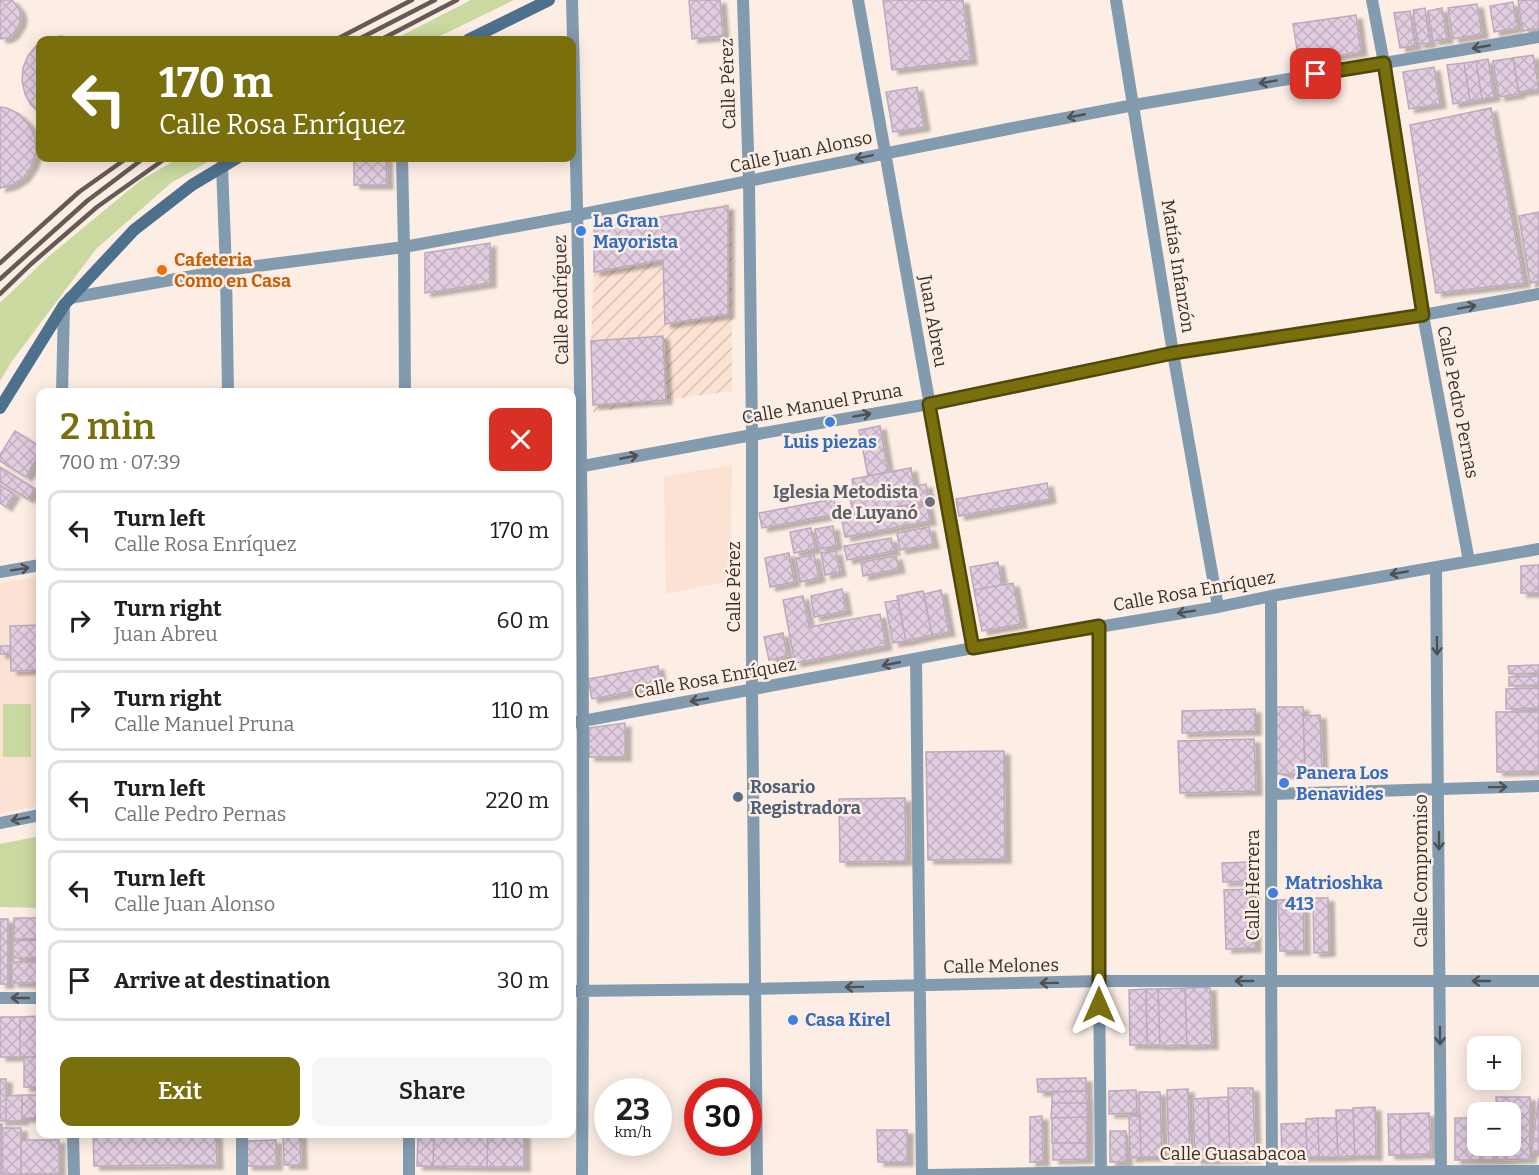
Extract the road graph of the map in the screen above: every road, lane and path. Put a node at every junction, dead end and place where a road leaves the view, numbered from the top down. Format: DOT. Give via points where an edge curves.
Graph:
graph roads {
  1 [pos="549,0"];
  2 [pos="572,0"];
  3 [pos="743,0"];
  4 [pos="858,0"];
  5 [pos="1116,0"];
  6 [pos="1372,0"];
  7 [pos="476,36"];
  8 [pos="573,36"];
  9 [pos="1539,37"];
  10 [pos="1384,63"];
  11 [pos="1134,105"];
  12 [pos="576,143"];
  13 [pos="886,153"];
  14 [pos="230,162"];
  15 [pos="402,162"];
  16 [pos="222,166"];
  17 [pos="749,181"];
  18 [pos="578,214"];
  19 [pos="404,247"];
  20 [pos="226,270"];
  21 [pos="1539,294"];
  22 [pos="67,302"];
  23 [pos="1423,315"];
  24 [pos="1173,353"];
  25 [pos="62,388"];
  26 [pos="228,388"];
  27 [pos="405,388"];
  28 [pos="929,404"];
  29 [pos="0,408"];
  30 [pos="752,435"];
  31 [pos="576,467"];
  32 [pos="1539,549"];
  33 [pos="1469,561"];
  34 [pos="36,566"];
  35 [pos="1436,567"];
  36 [pos="0,572"];
  37 [pos="1271,596"];
  38 [pos="1218,607"];
  39 [pos="1099,626"];
  40 [pos="973,648"];
  41 [pos="916,659"];
  42 [pos="752,690"];
  43 [pos="578,722"];
  44 [pos="1539,786"];
  45 [pos="1438,788"];
  46 [pos="1272,794"];
  47 [pos="36,816"];
  48 [pos="0,823"];
  49 [pos="1099,981"];
  50 [pos="1271,981"];
  51 [pos="1440,981"];
  52 [pos="1539,981"];
  53 [pos="920,986"];
  54 [pos="754,989"];
  55 [pos="578,991"];
  56 [pos="0,998"];
  57 [pos="36,998"];
  58 [pos="73,1138"];
  59 [pos="242,1138"];
  60 [pos="409,1138"];
  61 [pos="1539,1171"];
  62 [pos="1272,1173"];
  63 [pos="1441,1173"];
  64 [pos="1101,1174"];
  65 [pos="74,1175"];
  66 [pos="242,1175"];
  67 [pos="409,1175"];
  68 [pos="582,1175"];
  69 [pos="757,1175"];
  70 [pos="924,1175"];
  1 -- 7 [label="main road"];
  2 -- 8 [label="street, Calle Rodríguez"];
  3 -- 17 [label="street, Calle Pérez"];
  4 -- 13 [label="street, Juan Abreu"];
  5 -- 11 [label="street, Matías Infanzón"];
  6 -- 10 [label="street, Calle Pedro Pernas"];
  9 -- 10 [label="street, Calle Juan Alonso, one-way"];
  10 -- 11 [label="street, Calle Juan Alonso, one-way"];
  10 -- 23 [label="street, Calle Pedro Pernas"];
  11 -- 13 [label="street, Calle Juan Alonso, one-way"];
  11 -- 24 [label="street, Matías Infanzón"];
  12 -- 18 [label="street, Calle Rodríguez"];
  13 -- 17 [label="street, Calle Juan Alonso, one-way"];
  13 -- 28 [label="street, Juan Abreu"];
  14 -- 16 [label="main road"];
  15 -- 19 [label="street"];
  16 -- 20 [label="street"];
  16 -- 22 [label="main road" via="134,230"];
  17 -- 18 [label="street, Calle Juan Alonso"];
  17 -- 30 [label="street, Calle Pérez"];
  18 -- 19 [label="street, Calle Juan Alonso"];
  18 -- 31 [label="street, Calle Rodríguez"];
  19 -- 20 [label="street, Calle Juan Alonso"];
  19 -- 27 [label="street"];
  20 -- 22 [label="street, Calle Juan Alonso"];
  20 -- 26 [label="street"];
  23 -- 21 [label="street, Calle Manuel Pruna, one-way"];
  22 -- 25 [label="street"];
  22 -- 29 [label="main road"];
  23 -- 24 [label="street, Calle Manuel Pruna"];
  23 -- 33 [label="street, Calle Pedro Pernas"];
  24 -- 28 [label="street, Calle Manuel Pruna"];
  24 -- 38 [label="street, Matías Infanzón"];
  30 -- 28 [label="street, Calle Manuel Pruna, one-way"];
  28 -- 40 [label="street, Juan Abreu"];
  31 -- 30 [label="street, Calle Manuel Pruna, one-way"];
  30 -- 42 [label="street, Calle Pérez"];
  31 -- 43 [label="street, Calle Rodríguez"];
  32 -- 33 [label="street, Calle Rosa Enríquez"];
  33 -- 35 [label="street, Calle Rosa Enríquez"];
  36 -- 34 [label="street, one-way"];
  35 -- 37 [label="street, Calle Rosa Enríquez, one-way"];
  35 -- 45 [label="street, Calle Compromiso, one-way"];
  37 -- 38 [label="street, Calle Rosa Enríquez"];
  37 -- 46 [label="street, Calle Herrera"];
  38 -- 39 [label="street, Calle Rosa Enríquez, one-way"];
  39 -- 40 [label="street, Calle Rosa Enríquez"];
  39 -- 49 [label="street"];
  40 -- 41 [label="street, Calle Rosa Enríquez"];
  41 -- 42 [label="street, Calle Rosa Enríquez, one-way"];
  41 -- 53 [label="street"];
  42 -- 43 [label="street, Calle Rosa Enríquez, one-way"];
  42 -- 54 [label="street, Calle Pérez"];
  43 -- 55 [label="street, Calle Rodríguez"];
  45 -- 44 [label="street, one-way"];
  45 -- 46 [label="street"];
  45 -- 51 [label="street, Calle Compromiso, one-way"];
  46 -- 50 [label="street, Calle Herrera"];
  47 -- 48 [label="street, one-way"];
  50 -- 49 [label="street, Calle Melones, one-way"];
  49 -- 53 [label="street, Calle Melones, one-way"];
  49 -- 64 [label="street"];
  50 -- 51 [label="street, Calle Melones"];
  50 -- 62 [label="street, Calle Herrera"];
  52 -- 51 [label="street, Calle Melones, one-way"];
  51 -- 63 [label="street, Calle Compromiso, one-way"];
  53 -- 54 [label="street, Calle Melones, one-way"];
  53 -- 70 [label="street"];
  54 -- 55 [label="street, Calle Melones"];
  54 -- 69 [label="street, Calle Pérez"];
  55 -- 68 [label="street, Calle Rodríguez"];
  57 -- 56 [label="street, one-way"];
  58 -- 65 [label="street"];
  59 -- 66 [label="street"];
  60 -- 67 [label="street"];
  61 -- 63 [label="street, Calle Guasabacoa"];
  62 -- 63 [label="street, Calle Guasabacoa"];
  62 -- 64 [label="street, Calle Guasabacoa"];
  64 -- 70 [label="street, Calle Guasabacoa"];
}
